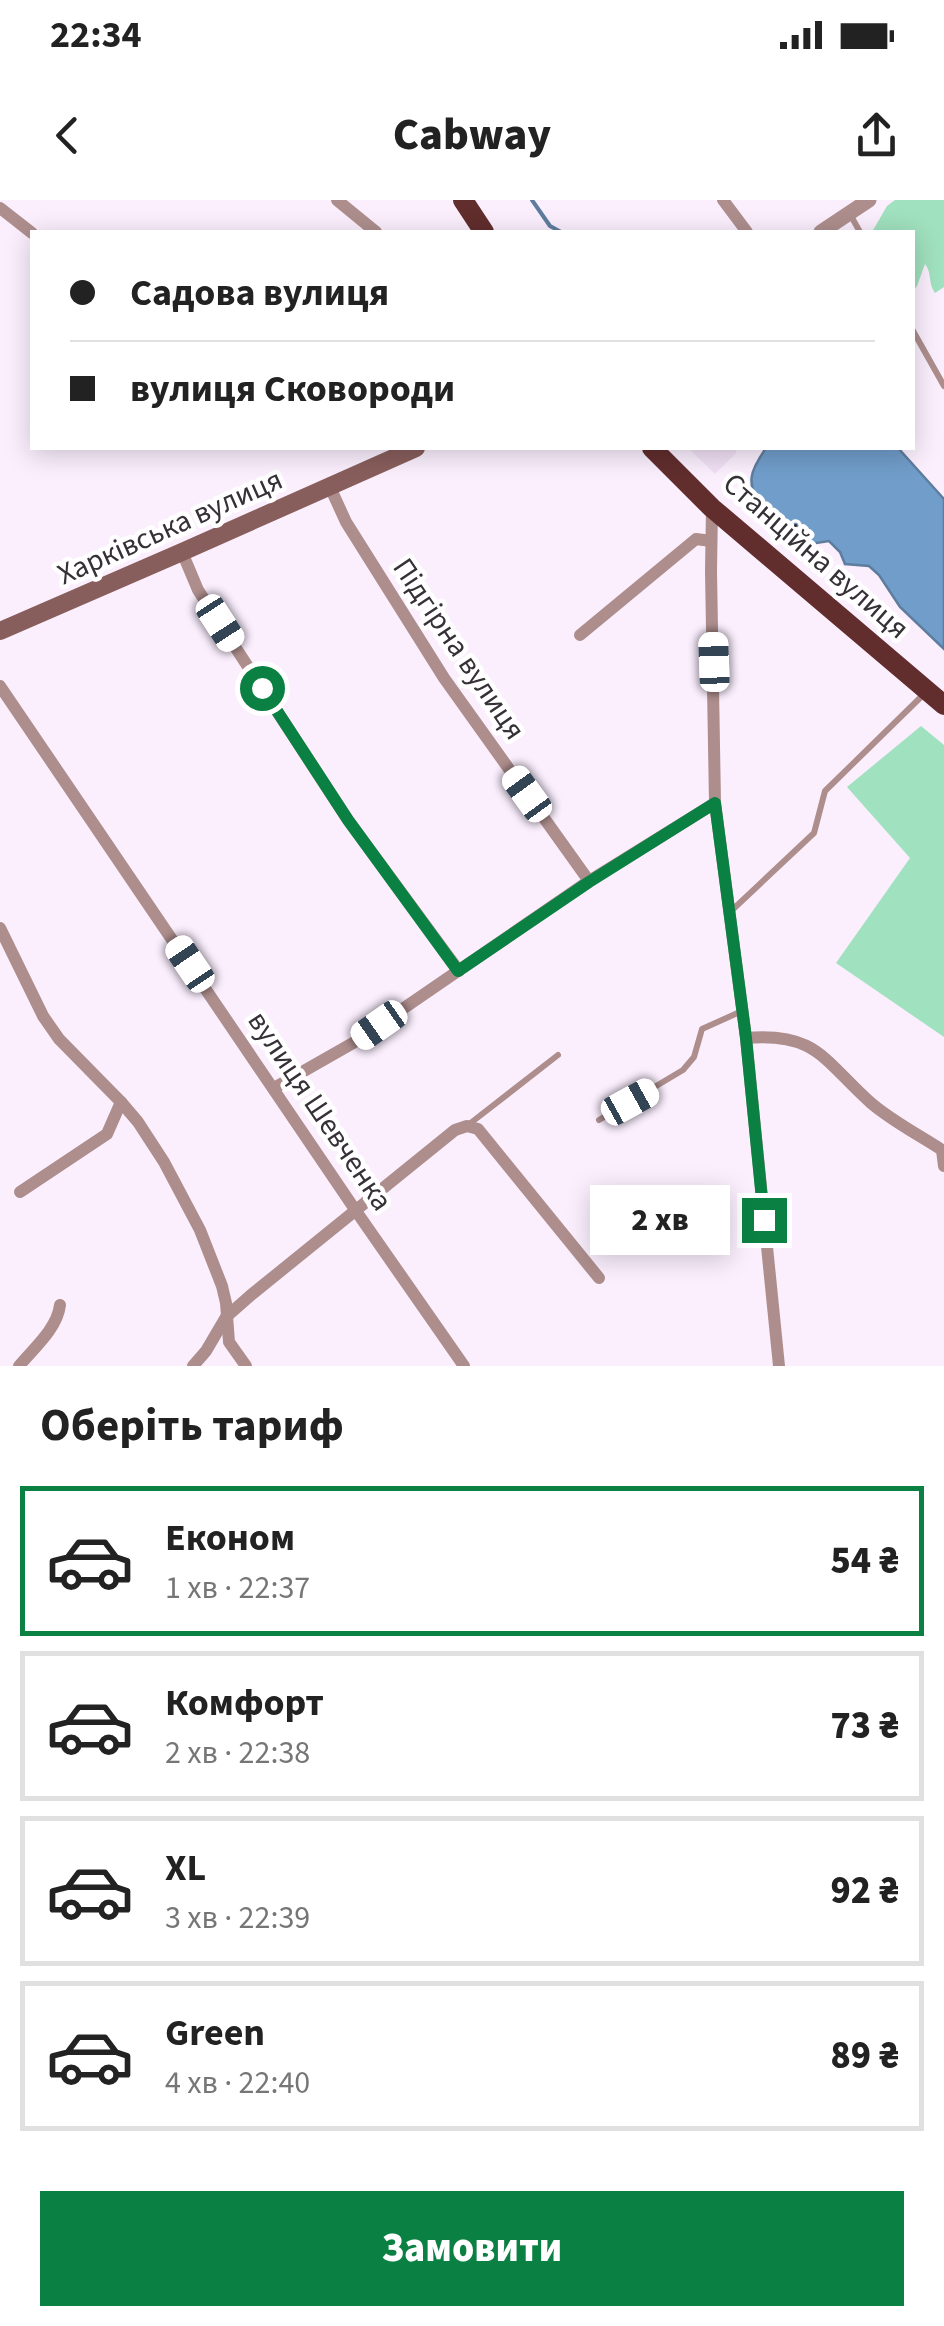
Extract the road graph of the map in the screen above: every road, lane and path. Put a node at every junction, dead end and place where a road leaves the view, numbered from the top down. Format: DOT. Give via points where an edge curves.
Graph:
graph roads {
  1 [pos="337,200"];
  2 [pos="463,200"];
  3 [pos="722,200"];
  4 [pos="869,200"];
  5 [pos="0,208"];
  6 [pos="850,214"];
  7 [pos="374,230"];
  8 [pos="483,230"];
  9 [pos="745,230"];
  10 [pos="825,230"];
  11 [pos="859,230"];
  12 [pos="30,232"];
  13 [pos="915,333"];
  14 [pos="944,384"];
  15 [pos="412,450"];
  16 [pos="654,450"];
  17 [pos="330,487"];
  18 [pos="712,508"];
  19 [pos="711,541"];
  20 [pos="182,552"];
  21 [pos="0,630"];
  22 [pos="580,636"];
  23 [pos="0,686"];
  24 [pos="927,691"];
  25 [pos="944,705"];
  26 [pos="715,803"];
  27 [pos="589,882"];
  28 [pos="729,914"];
  29 [pos="0,928"];
  30 [pos="458,971"];
  31 [pos="742,1011"];
  32 [pos="746,1038"];
  33 [pos="558,1055"];
  34 [pos="274,1088"];
  35 [pos="121,1102"];
  36 [pos="599,1120"];
  37 [pos="468,1126"];
  38 [pos="944,1166"];
  39 [pos="20,1192"];
  40 [pos="356,1211"];
  41 [pos="600,1278"];
  42 [pos="60,1304"];
  43 [pos="226,1317"];
  44 [pos="19,1366"];
  45 [pos="194,1366"];
  46 [pos="246,1366"];
  47 [pos="464,1366"];
  48 [pos="779,1366"];
  1 -- 7 [label="street"];
  2 -- 8 [label="highway"];
  3 -- 9 [label="street"];
  4 -- 6 [label="street"];
  5 -- 12 [label="street"];
  6 -- 10 [label="street"];
  6 -- 11 [label="lane"];
  13 -- 14 [label="lane"];
  15 -- 17 [label="main road, Харківська вулиця"];
  16 -- 18 [label="highway, Станційна вулиця"];
  17 -- 20 [label="main road, Харківська вулиця"];
  17 -- 27 [label="street, Підгірна вулиця" via="444,678"];
  18 -- 19 [label="street"];
  18 -- 24 [label="highway, Станційна вулиця"];
  19 -- 22 [label="street" via="696,539"];
  19 -- 26 [label="street"];
  20 -- 21 [label="main road, Харківська вулиця"];
  20 -- 30 [label="street" via="198,590 348,820"];
  23 -- 34 [label="street, вулиця Шевченка"];
  24 -- 25 [label="highway, Станційна вулиця"];
  24 -- 28 [label="lane" via="825,791 814,833"];
  26 -- 27 [label="street"];
  26 -- 28 [label="street"];
  27 -- 30 [label="street"];
  28 -- 31 [label="street"];
  29 -- 35 [label="street" via="42,1016"];
  30 -- 34 [label="street"];
  31 -- 32 [label="street"];
  31 -- 36 [label="lane" via="702,1029 683,1070"];
  32 -- 38 [label="street" via="780,1036 814,1049 874,1105 942,1150"];
  32 -- 48 [label="street"];
  33 -- 37 [label="lane"];
  34 -- 40 [label="street, вулиця Шевченка"];
  35 -- 39 [label="street" via="107,1134"];
  35 -- 43 [label="street" via="164,1162 200,1230 222,1286"];
  37 -- 40 [label="street"];
  37 -- 41 [label="street" via="478,1129"];
  40 -- 43 [label="street"];
  40 -- 47 [label="street, вулиця Шевченка"];
  42 -- 44 [label="street" via="51,1328"];
  43 -- 45 [label="street"];
  43 -- 46 [label="street" via="229,1342"];
}
